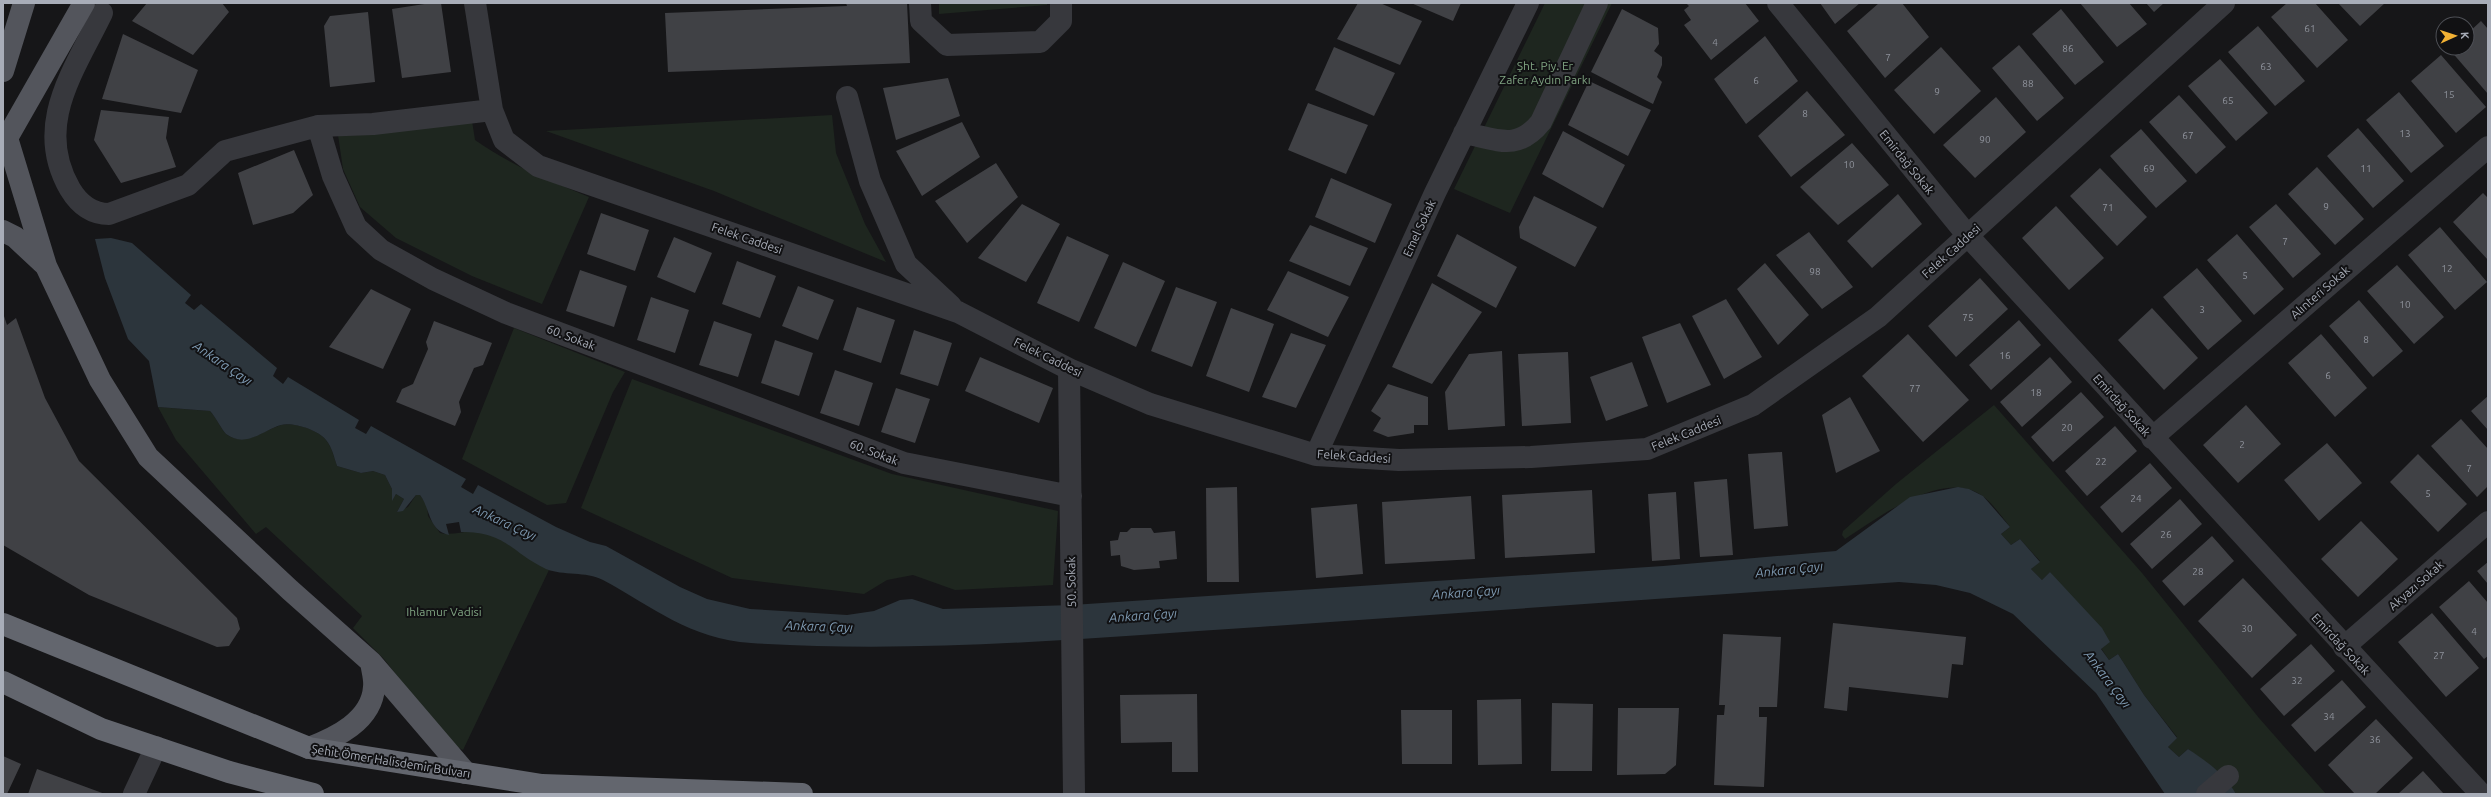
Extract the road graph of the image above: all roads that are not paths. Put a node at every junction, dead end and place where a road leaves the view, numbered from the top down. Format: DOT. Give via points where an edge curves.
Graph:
graph roads {
  1 [pos="24,3"];
  2 [pos="475,3"];
  3 [pos="920,3"];
  4 [pos="1061,3"];
  5 [pos="1528,3"];
  6 [pos="1597,3"];
  7 [pos="1778,3"];
  8 [pos="2224,3"];
  9 [pos="93,8"];
  10 [pos="3,71"];
  11 [pos="847,98"];
  12 [pos="492,110"];
  13 [pos="318,126"];
  14 [pos="1464,133"];
  15 [pos="5,142"];
  16 [pos="2488,147"];
  17 [pos="3,231"];
  18 [pos="1968,236"];
  19 [pos="46,266"];
  20 [pos="958,312"];
  21 [pos="1069,369"];
  22 [pos="2152,438"];
  23 [pos="1316,455"];
  24 [pos="1070,496"];
  25 [pos="2488,522"];
  26 [pos="3,624"];
  27 [pos="2344,648"];
  28 [pos="371,662"];
  29 [pos="3,682"];
  30 [pos="156,747"];
  31 [pos="309,748"];
  32 [pos="466,773"];
  33 [pos="2228,776"];
  34 [pos="134,794"];
  35 [pos="313,794"];
  36 [pos="802,794"];
  37 [pos="1074,794"];
  38 [pos="2207,794"];
  39 [pos="2481,794"];
  1 -- 10 [label="main road"];
  2 -- 12 [label="street, Felek Caddesi"];
  3 -- 4 [label="street" via="921,22 946,45 1040,42 1061,22"];
  5 -- 14 [label="street, Emel Sokak"];
  6 -- 14 [label="street" via="1541,122 1530,135 1516,141"];
  7 -- 18 [label="street, Emirdağ Sokak"];
  8 -- 18 [label="street, Felek Caddesi"];
  9 -- 13 [label="street" via="58,105 54,128 62,175 73,193 97,214 109,214 188,185 225,151"];
  9 -- 15 [label="main road"];
  11 -- 20 [label="street" via="870,181 906,264"];
  12 -- 13 [label="street" via="373,124"];
  12 -- 20 [label="street, Felek Caddesi" via="504,140 538,166"];
  13 -- 24 [label="street, 60. Sokak" via="333,176 356,227 381,250 433,279 506,313 904,463"];
  14 -- 23 [label="street, Emel Sokak"];
  15 -- 19 [label="main road"];
  16 -- 22 [label="street, Alınteri Sokak"];
  17 -- 19 [label="main road" via="15,237"];
  18 -- 22 [label="street, Emirdağ Sokak"];
  18 -- 23 [label="street, Felek Caddesi" via="1878,317 1753,405 1647,449 1531,457 1406,459"];
  19 -- 28 [label="main road" via="100,380 148,457"];
  20 -- 21 [label="street, Felek Caddesi"];
  21 -- 23 [label="street, Felek Caddesi" via="1150,404"];
  21 -- 24 [label="street, 50. Sokak"];
  22 -- 27 [label="street, Emirdağ Sokak"];
  24 -- 37 [label="street, 50. Sokak"];
  25 -- 27 [label="street, Akyazı Sokak"];
  26 -- 31 [label="highway, Şehit Ömer Halisdemir Bulvarı"];
  27 -- 39 [label="street, Emirdağ Sokak"];
  28 -- 31 [label="main road" via="374,688 370,703 354,723 336,738"];
  28 -- 32 [label="main road"];
  29 -- 30 [label="highway" via="101,729"];
  30 -- 34 [label="street"];
  30 -- 35 [label="highway" via="229,772"];
  31 -- 32 [label="highway, Şehit Ömer Halisdemir Bulvarı"];
  32 -- 36 [label="highway, Şehit Ömer Halisdemir Bulvarı" via="542,785"];
  33 -- 38 [label="street"];
}
